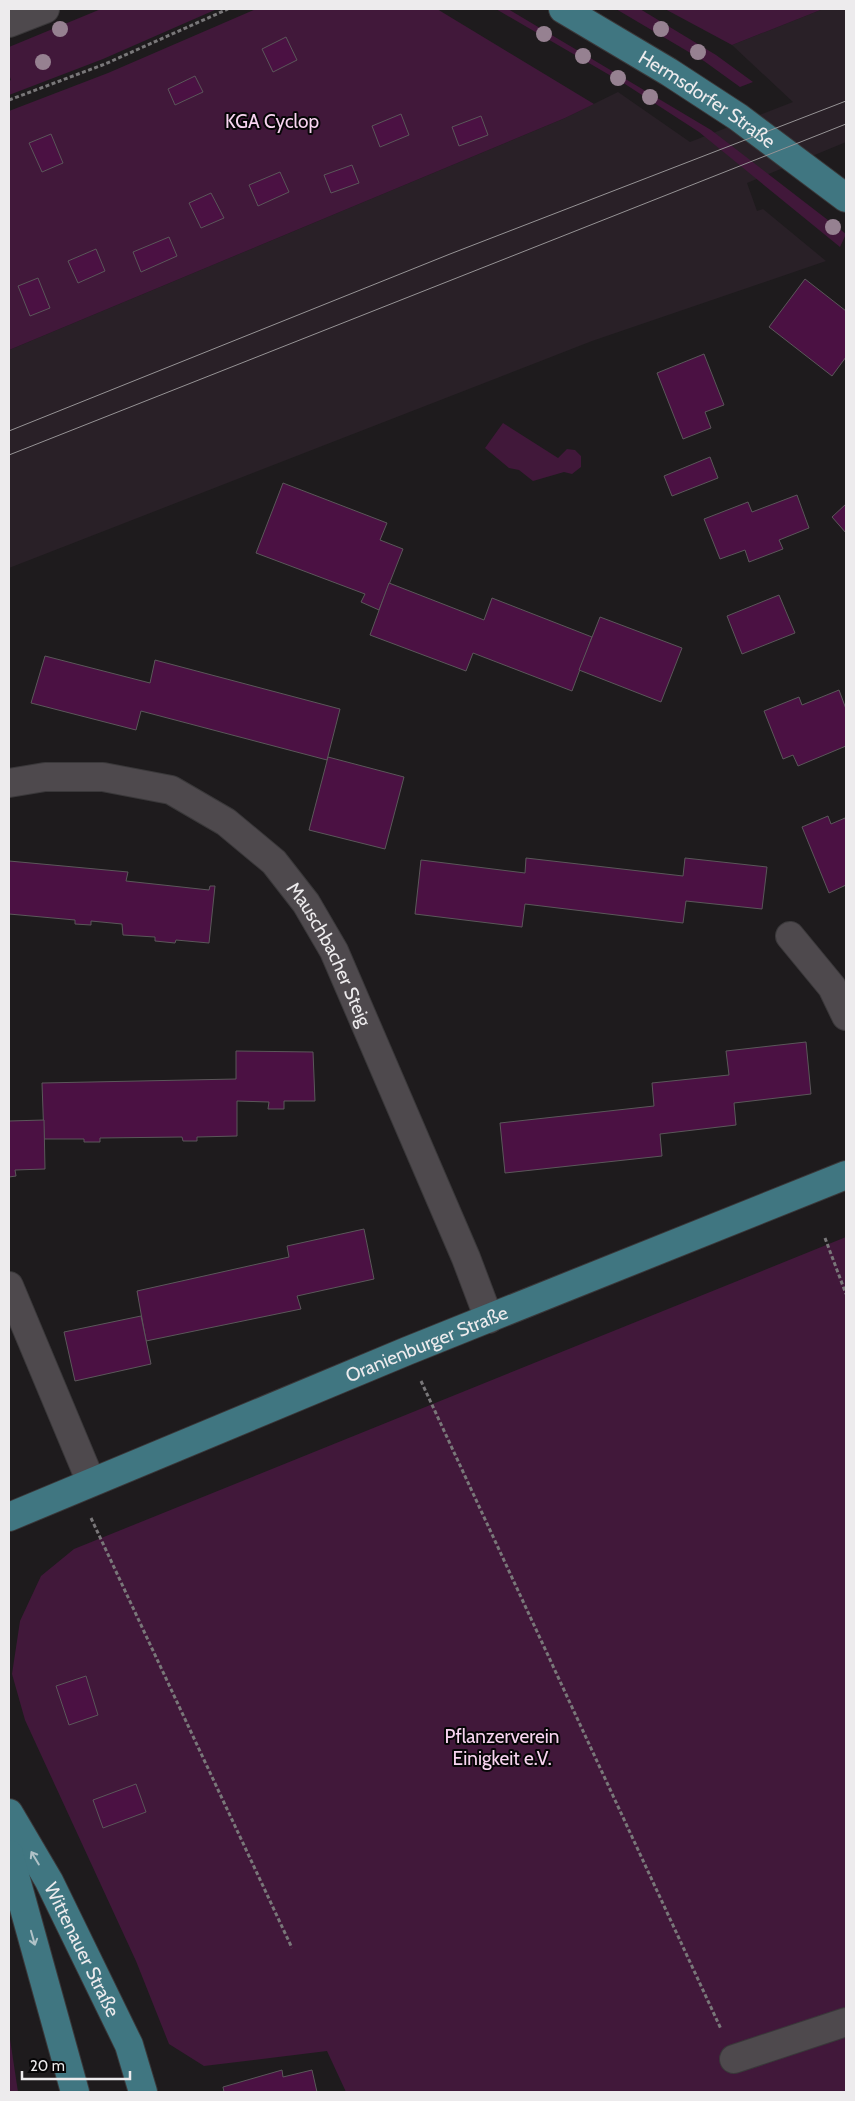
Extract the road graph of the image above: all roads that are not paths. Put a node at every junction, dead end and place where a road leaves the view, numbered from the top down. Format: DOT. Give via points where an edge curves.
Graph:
graph roads {
  1 [pos="45,9"];
  2 [pos="563,9"];
  3 [pos="9,23"];
  4 [pos="846,198"];
  5 [pos="9,784"];
  6 [pos="790,936"];
  7 [pos="846,1016"];
  8 [pos="846,1175"];
  9 [pos="9,1286"];
  10 [pos="489,1319"];
  11 [pos="84,1485"];
  12 [pos="9,1517"];
  13 [pos="9,1813"];
  14 [pos="9,1854"];
  15 [pos="14,1893"];
  16 [pos="846,2022"];
  17 [pos="734,2059"];
  18 [pos="75,2092"];
  19 [pos="143,2092"];
  1 -- 3 [label="street"];
  2 -- 4 [label="main road, Hermsdorfer Straße" via="670,72 738,117"];
  5 -- 10 [label="street, Mauschbacher Steig" via="45,777 103,777 171,790 226,822 274,862 306,903 334,951"];
  6 -- 7 [label="street" via="832,987"];
  8 -- 10 [label="main road, Oranienburger Straße"];
  9 -- 11 [label="street"];
  10 -- 11 [label="main road, Oranienburger Straße"];
  11 -- 12 [label="main road, Oranienburger Straße"];
  19 -- 13 [label="main road, Wittenauer Straße, one-way" via="129,2045 49,1881"];
  14 -- 15 [label="main road, Wittenauer Straße"];
  15 -- 18 [label="main road, Wittenauer Straße, one-way"];
  16 -- 17 [label="street"];
}
